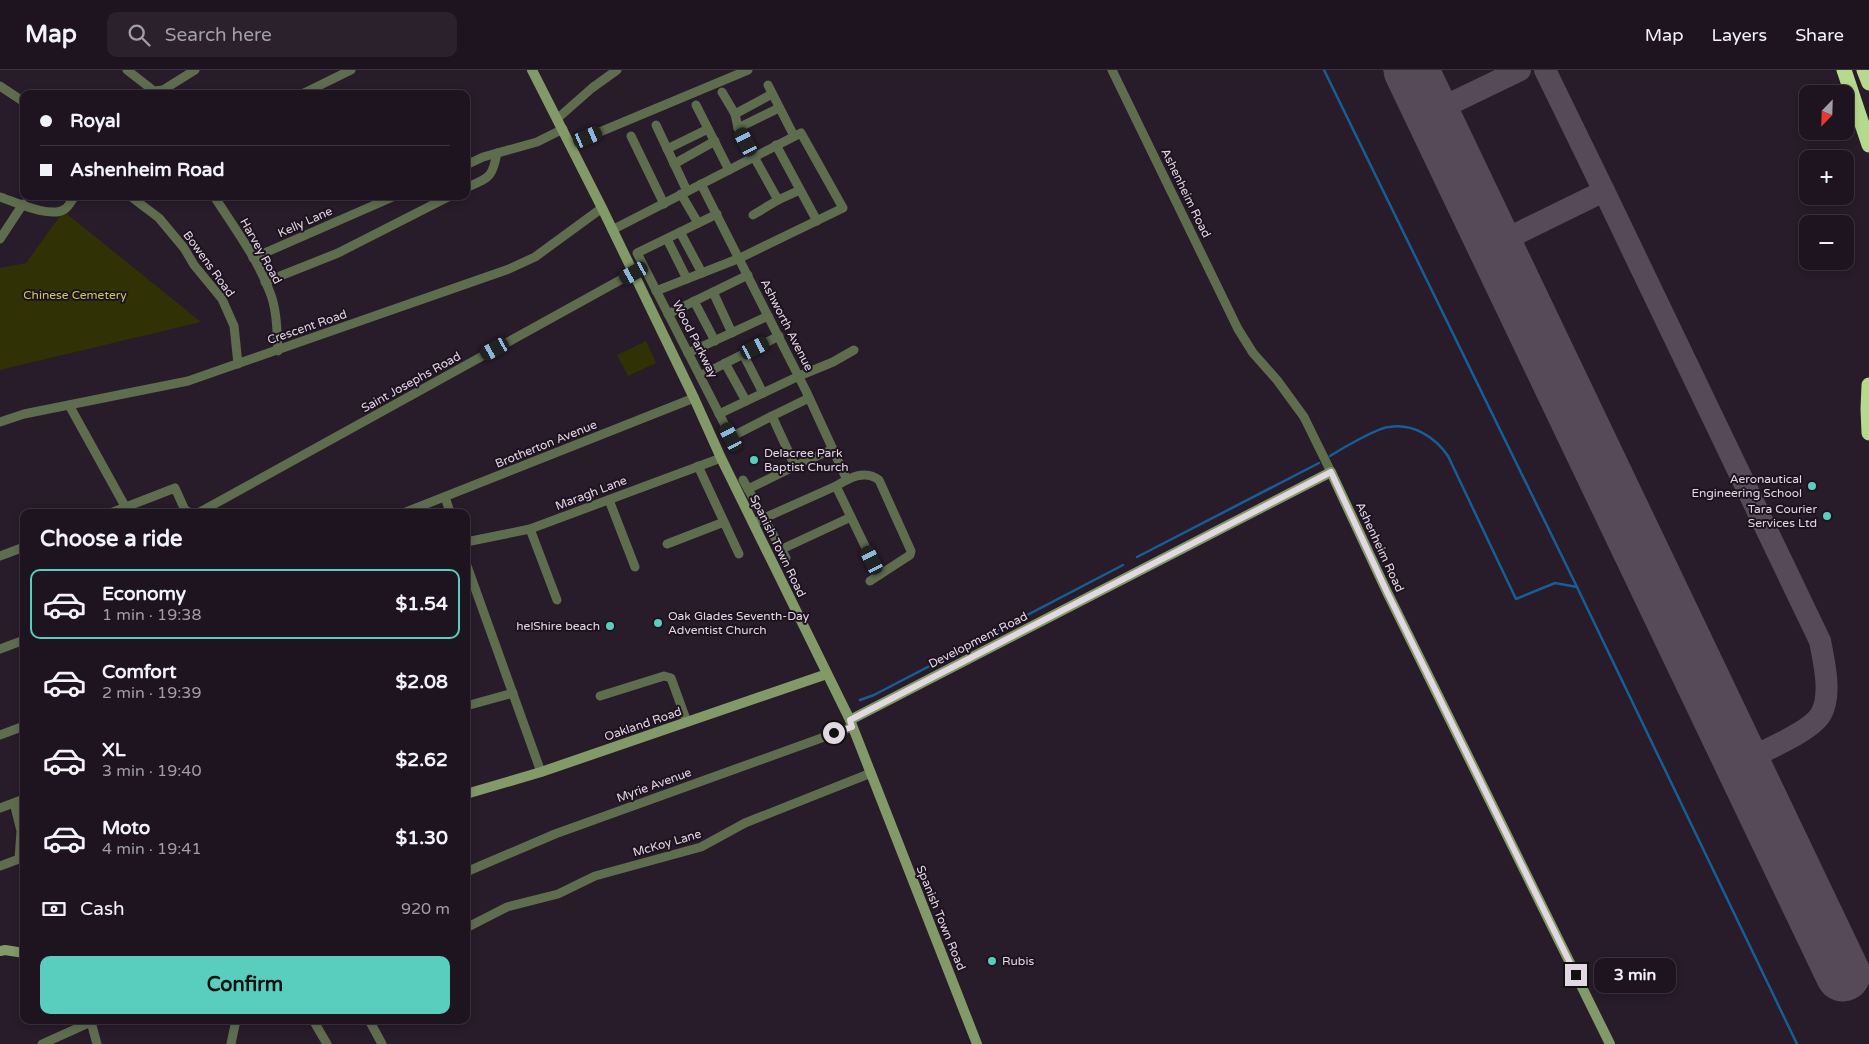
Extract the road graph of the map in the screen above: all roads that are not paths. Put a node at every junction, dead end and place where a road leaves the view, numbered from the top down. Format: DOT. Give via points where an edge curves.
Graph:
graph roads {
  1 [pos="127,70"];
  2 [pos="195,70"];
  3 [pos="351,70"];
  4 [pos="532,70"];
  5 [pos="617,70"];
  6 [pos="748,70"];
  7 [pos="1112,70"];
  8 [pos="1844,70"];
  9 [pos="1864,70"];
  10 [pos="1869,83"];
  11 [pos="768,85"];
  12 [pos="0,86"];
  13 [pos="152,90"];
  14 [pos="163,90"];
  15 [pos="310,90"];
  16 [pos="722,92"];
  17 [pos="772,94"];
  18 [pos="20,99"];
  19 [pos="696,105"];
  20 [pos="779,108"];
  21 [pos="735,114"];
  22 [pos="558,118"];
  23 [pos="656,125"];
  24 [pos="738,128"];
  25 [pos="563,129"];
  26 [pos="708,129"];
  27 [pos="797,134"];
  28 [pos="631,136"];
  29 [pos="715,141"];
  30 [pos="570,144"];
  31 [pos="776,145"];
  32 [pos="1869,145"];
  33 [pos="667,150"];
  34 [pos="497,153"];
  35 [pos="753,157"];
  36 [pos="470,163"];
  37 [pos="674,164"];
  38 [pos="729,170"];
  39 [pos="701,184"];
  40 [pos="470,186"];
  41 [pos="800,190"];
  42 [pos="684,192"];
  43 [pos="0,197"];
  44 [pos="72,200"];
  45 [pos="135,200"];
  46 [pos="217,200"];
  47 [pos="386,200"];
  48 [pos="442,200"];
  49 [pos="778,200"];
  50 [pos="23,204"];
  51 [pos="664,204"];
  52 [pos="602,208"];
  53 [pos="717,214"];
  54 [pos="752,215"];
  55 [pos="817,221"];
  56 [pos="698,223"];
  57 [pos="612,230"];
  58 [pos="680,232"];
  59 [pos="0,239"];
  60 [pos="667,239"];
  61 [pos="254,258"];
  62 [pos="740,258"];
  63 [pos="634,273"];
  64 [pos="702,273"];
  65 [pos="748,275"];
  66 [pos="688,279"];
  67 [pos="265,282"];
  68 [pos="656,291"];
  69 [pos="713,292"];
  70 [pos="694,301"];
  71 [pos="668,314"];
  72 [pos="768,316"];
  73 [pos="732,333"];
  74 [pos="779,336"];
  75 [pos="715,341"];
  76 [pos="854,350"];
  77 [pos="278,351"];
  78 [pos="688,354"];
  79 [pos="742,354"];
  80 [pos="725,363"];
  81 [pos="238,364"];
  82 [pos="700,376"];
  83 [pos="799,376"];
  84 [pos="1869,385"];
  85 [pos="763,394"];
  86 [pos="694,398"];
  87 [pos="809,398"];
  88 [pos="746,401"];
  89 [pos="69,405"];
  90 [pos="719,414"];
  91 [pos="772,416"];
  92 [pos="0,422"];
  93 [pos="1869,433"];
  94 [pos="833,449"];
  95 [pos="721,458"];
  96 [pos="698,466"];
  97 [pos="795,466"];
  98 [pos="1331,472"];
  99 [pos="743,480"];
  100 [pos="847,480"];
  101 [pos="836,486"];
  102 [pos="748,489"];
  103 [pos="445,497"];
  104 [pos="609,500"];
  105 [pos="126,508"];
  106 [pos="123,509"];
  107 [pos="185,509"];
  108 [pos="205,509"];
  109 [pos="414,509"];
  110 [pos="449,509"];
  111 [pos="851,517"];
  112 [pos="764,518"];
  113 [pos="724,522"];
  114 [pos="753,524"];
  115 [pos="530,529"];
  116 [pos="470,541"];
  117 [pos="667,544"];
  118 [pos="20,548"];
  119 [pos="782,549"];
  120 [pos="1,552"];
  121 [pos="739,554"];
  122 [pos="786,558"];
  123 [pos="635,567"];
  124 [pos="879,575"];
  125 [pos="470,578"];
  126 [pos="870,581"];
  127 [pos="557,600"];
  128 [pos="20,642"];
  129 [pos="0,649"];
  130 [pos="827,674"];
  131 [pos="513,693"];
  132 [pos="600,696"];
  133 [pos="470,705"];
  134 [pos="686,722"];
  135 [pos="851,724"];
  136 [pos="20,728"];
  137 [pos="0,736"];
  138 [pos="541,772"];
  139 [pos="871,773"];
  140 [pos="470,793"];
  141 [pos="20,801"];
  142 [pos="14,803"];
  143 [pos="0,808"];
  144 [pos="20,827"];
  145 [pos="20,858"];
  146 [pos="0,866"];
  147 [pos="470,870"];
  148 [pos="470,926"];
  149 [pos="0,951"];
  150 [pos="20,952"];
  151 [pos="88,1024"];
  152 [pos="95,1024"];
  153 [pos="235,1024"];
  154 [pos="315,1024"];
  155 [pos="371,1024"];
  156 [pos="42,1044"];
  157 [pos="97,1044"];
  158 [pos="231,1044"];
  159 [pos="326,1044"];
  160 [pos="382,1044"];
  161 [pos="978,1044"];
  162 [pos="1610,1044"];
  1 -- 13 [label="street"];
  2 -- 14 [label="street"];
  3 -- 15 [label="street"];
  4 -- 22 [label="street, Spanish Town Road"];
  5 -- 22 [label="street"];
  6 -- 30 [label="street"];
  7 -- 98 [label="street, Ashenheim Road" via="1238,328 1253,353 1304,417"];
  8 -- 32 [label="highway"];
  9 -- 10 [label="highway"];
  11 -- 17 [label="street"];
  12 -- 18 [label="street"];
  16 -- 21 [label="street"];
  17 -- 20 [label="street"];
  17 -- 21 [label="street"];
  19 -- 26 [label="street"];
  20 -- 24 [label="street"];
  20 -- 27 [label="street"];
  21 -- 24 [label="street"];
  22 -- 25 [label="street, Spanish Town Road"];
  23 -- 33 [label="street"];
  24 -- 35 [label="street"];
  25 -- 30 [label="street, Spanish Town Road"];
  25 -- 34 [label="street" via="537,142"];
  26 -- 29 [label="street"];
  26 -- 33 [label="street"];
  27 -- 31 [label="street"];
  27 -- 55 [label="street" via="843,208"];
  28 -- 51 [label="street"];
  29 -- 37 [label="street"];
  29 -- 38 [label="street"];
  30 -- 52 [label="street, Spanish Town Road"];
  31 -- 35 [label="street"];
  31 -- 41 [label="street"];
  33 -- 37 [label="street"];
  34 -- 36 [label="street"];
  34 -- 40 [label="street" via="490,176"];
  35 -- 38 [label="street"];
  35 -- 49 [label="street"];
  37 -- 42 [label="street"];
  38 -- 39 [label="street"];
  39 -- 42 [label="street"];
  39 -- 53 [label="street, Ashworth Avenue"];
  41 -- 49 [label="street"];
  41 -- 55 [label="street"];
  42 -- 51 [label="street"];
  42 -- 56 [label="street"];
  43 -- 50 [label="street"];
  44 -- 50 [label="street" via="67,208 57,212 42,212"];
  45 -- 81 [label="street, Bowens Road" via="160,218 222,299 234,326"];
  46 -- 61 [label="street, Harvey Road"];
  47 -- 61 [label="street, Kelly Lane"];
  48 -- 67 [label="street" via="338,252"];
  49 -- 54 [label="street"];
  50 -- 59 [label="street"];
  51 -- 57 [label="street"];
  52 -- 57 [label="street, Spanish Town Road"];
  52 -- 77 [label="street, Crescent Road" via="535,257 509,269"];
  53 -- 56 [label="street"];
  53 -- 62 [label="street, Ashworth Avenue"];
  55 -- 62 [label="street"];
  56 -- 58 [label="street"];
  57 -- 63 [label="street, Spanish Town Road"];
  58 -- 60 [label="street"];
  58 -- 64 [label="street"];
  60 -- 66 [label="street"];
  60 -- 68 [label="street, Wood Parkway" via="637,253"];
  61 -- 67 [label="street, Harvey Road"];
  62 -- 64 [label="street"];
  62 -- 65 [label="street, Ashworth Avenue"];
  63 -- 86 [label="street, Spanish Town Road"];
  63 -- 108 [label="street, Saint Josephs Road"];
  64 -- 66 [label="street"];
  65 -- 69 [label="street"];
  65 -- 72 [label="street, Ashworth Avenue"];
  66 -- 68 [label="street"];
  67 -- 77 [label="street, Harvey Road" via="276,317"];
  68 -- 71 [label="street, Wood Parkway"];
  69 -- 70 [label="street"];
  69 -- 73 [label="street"];
  70 -- 71 [label="street"];
  70 -- 75 [label="street"];
  71 -- 78 [label="street, Wood Parkway"];
  72 -- 73 [label="street"];
  72 -- 74 [label="street, Ashworth Avenue"];
  73 -- 75 [label="street"];
  74 -- 79 [label="street"];
  74 -- 83 [label="street, Ashworth Avenue"];
  75 -- 78 [label="street"];
  76 -- 83 [label="street"];
  77 -- 81 [label="street, Crescent Road"];
  78 -- 82 [label="street, Wood Parkway"];
  79 -- 80 [label="street"];
  79 -- 85 [label="street"];
  80 -- 82 [label="street"];
  80 -- 88 [label="street"];
  81 -- 89 [label="street, Crescent Road" via="188,381"];
  82 -- 90 [label="street, Wood Parkway"];
  83 -- 85 [label="street"];
  83 -- 87 [label="street, Ashworth Avenue"];
  84 -- 93 [label="highway"];
  85 -- 88 [label="street"];
  86 -- 95 [label="street, Spanish Town Road"];
  86 -- 103 [label="street, Brotherton Avenue"];
  87 -- 91 [label="street"];
  87 -- 94 [label="street, Ashworth Avenue"];
  88 -- 90 [label="street"];
  89 -- 92 [label="street, Crescent Road"];
  89 -- 105 [label="street"];
  90 -- 91 [label="street, Wood Parkway" via="731,437"];
  91 -- 97 [label="street"];
  94 -- 97 [label="street"];
  94 -- 100 [label="street, Ashworth Avenue"];
  95 -- 96 [label="street, Maragh Lane"];
  95 -- 114 [label="street, Spanish Town Road"];
  96 -- 104 [label="street, Maragh Lane"];
  96 -- 113 [label="street"];
  97 -- 102 [label="street"];
  98 -- 135 [label="street, Development Road"];
  98 -- 162 [label="street, Ashenheim Road" via="1391,601"];
  99 -- 102 [label="street"];
  100 -- 101 [label="street"];
  100 -- 124 [label="street" via="868,474 879,480 910,548 910,555"];
  101 -- 111 [label="street"];
  101 -- 112 [label="street"];
  102 -- 112 [label="street"];
  103 -- 109 [label="street, Brotherton Avenue"];
  103 -- 110 [label="street"];
  104 -- 115 [label="street, Maragh Lane"];
  104 -- 123 [label="street"];
  105 -- 106 [label="street"];
  105 -- 107 [label="street" via="175,488"];
  111 -- 119 [label="street"];
  111 -- 124 [label="street"];
  112 -- 114 [label="street"];
  112 -- 119 [label="street"];
  113 -- 117 [label="street"];
  113 -- 121 [label="street"];
  114 -- 130 [label="street, Spanish Town Road"];
  115 -- 116 [label="street, Maragh Lane"];
  115 -- 127 [label="street"];
  118 -- 120 [label="street"];
  119 -- 122 [label="street"];
  124 -- 126 [label="street"];
  125 -- 131 [label="street"];
  128 -- 129 [label="street"];
  130 -- 134 [label="street, Oakland Road"];
  130 -- 135 [label="street, Spanish Town Road"];
  131 -- 133 [label="street"];
  131 -- 138 [label="street"];
  132 -- 134 [label="street" via="664,676 671,678"];
  134 -- 138 [label="street, Oakland Road"];
  135 -- 139 [label="street, Spanish Town Road"];
  135 -- 147 [label="street, Myrie Avenue" via="555,834"];
  136 -- 137 [label="street"];
  138 -- 140 [label="street, Oakland Road"];
  139 -- 148 [label="street, McKoy Lane" via="745,823 701,847 595,876 558,894 507,907"];
  139 -- 161 [label="street, Spanish Town Road"];
  141 -- 142 [label="street"];
  142 -- 143 [label="street"];
  142 -- 144 [label="street"];
  145 -- 146 [label="street"];
  149 -- 150 [label="street"];
  151 -- 156 [label="street"];
  152 -- 157 [label="street"];
  153 -- 158 [label="street"];
  154 -- 159 [label="street"];
  155 -- 160 [label="street"];
}
